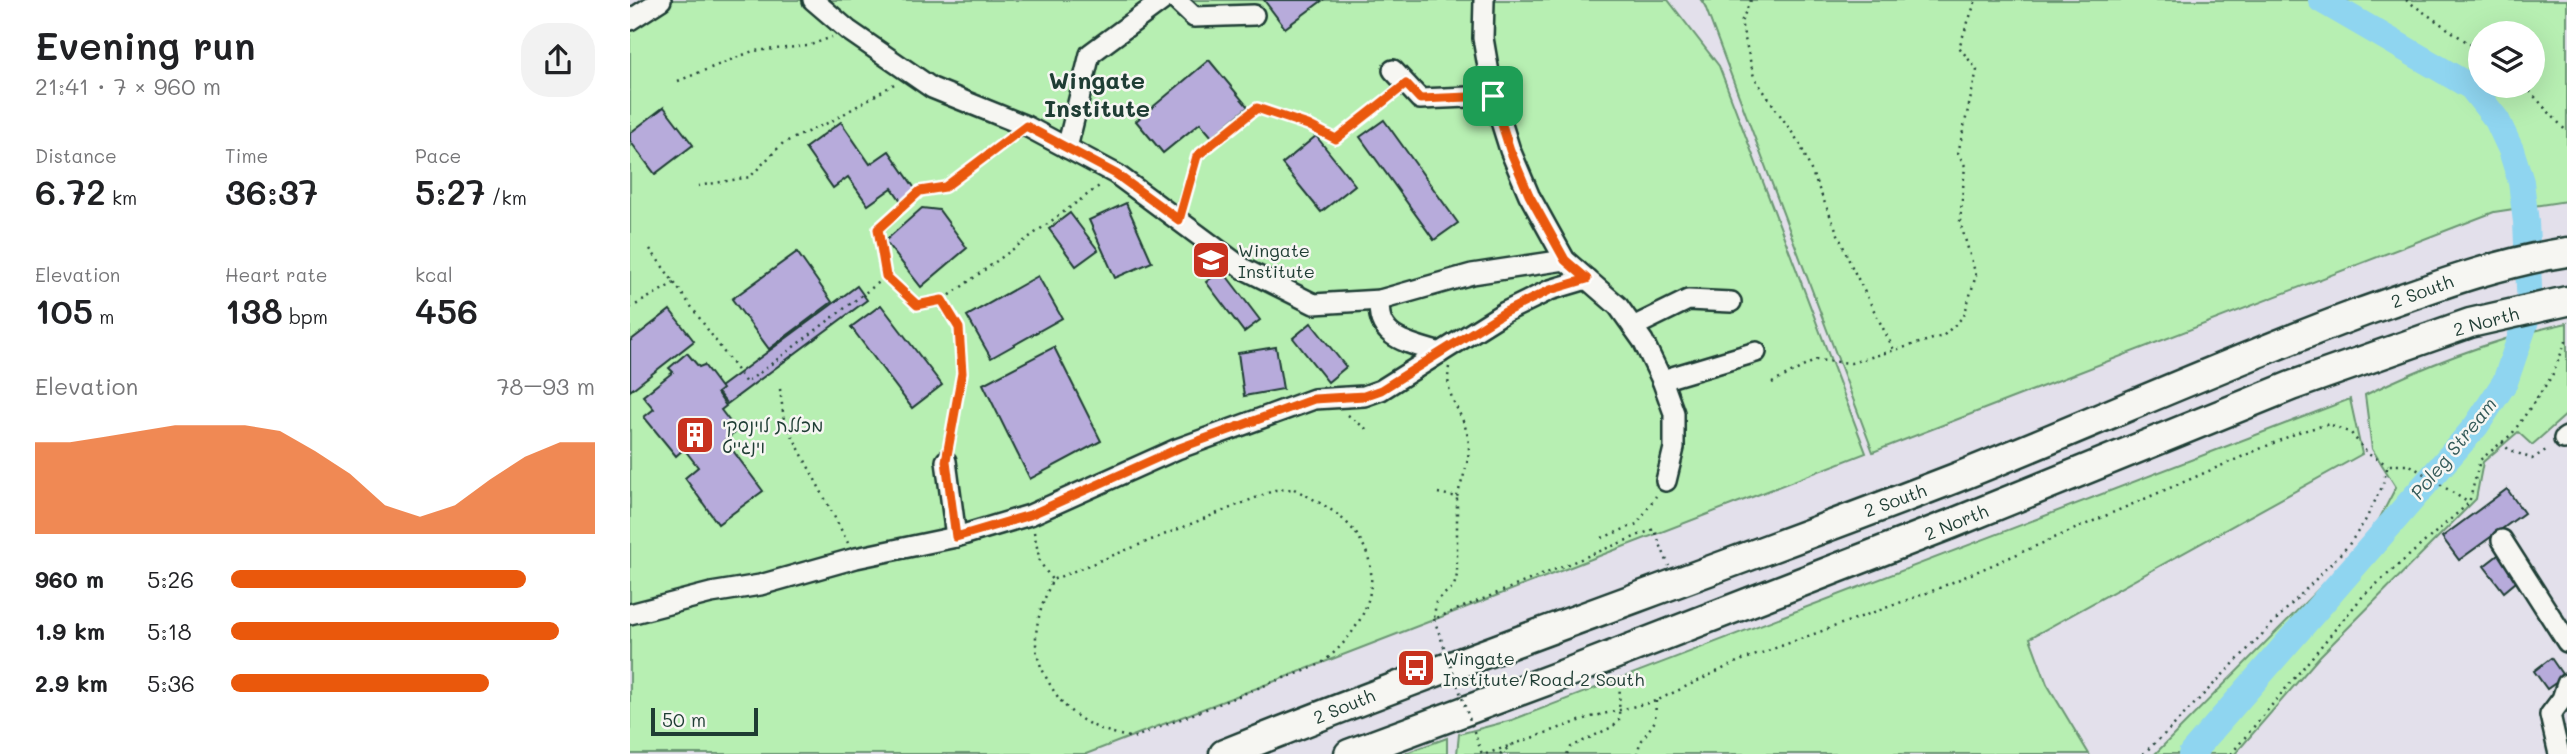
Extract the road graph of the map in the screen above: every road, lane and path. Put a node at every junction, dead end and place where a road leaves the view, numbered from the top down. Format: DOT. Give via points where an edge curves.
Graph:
graph roads {
  1 [pos="661,0"];
  2 [pos="813,0"];
  3 [pos="1163,0"];
  4 [pos="1176,0"];
  5 [pos="1485,0"];
  6 [pos="1751,0"];
  7 [pos="1976,0"];
  8 [pos="2406,0"];
  9 [pos="1254,15"];
  10 [pos="630,20"];
  11 [pos="848,30"];
  12 [pos="2468,43"];
  13 [pos="911,74"];
  14 [pos="1399,77"];
  15 [pos="678,81"];
  16 [pos="1493,96"];
  17 [pos="2536,98"];
  18 [pos="1026,126"];
  19 [pos="2567,132"];
  20 [pos="1067,148"];
  21 [pos="1116,174"];
  22 [pos="698,186"];
  23 [pos="1179,220"];
  24 [pos="650,249"];
  25 [pos="2567,252"];
  26 [pos="1565,260"];
  27 [pos="886,276"];
  28 [pos="1587,279"];
  29 [pos="674,283"];
  30 [pos="942,300"];
  31 [pos="1380,300"];
  32 [pos="2567,301"];
  33 [pos="1731,302"];
  34 [pos="630,308"];
  35 [pos="1633,327"];
  36 [pos="2567,339"];
  37 [pos="1447,348"];
  38 [pos="1894,349"];
  39 [pos="1756,352"];
  40 [pos="1662,380"];
  41 [pos="1772,383"];
  42 [pos="780,389"];
  43 [pos="1328,398"];
  44 [pos="1370,432"];
  45 [pos="2566,438"];
  46 [pos="2502,442"];
  47 [pos="946,461"];
  48 [pos="2388,465"];
  49 [pos="1666,481"];
  50 [pos="1438,493"];
  51 [pos="1457,497"];
  52 [pos="2469,503"];
  53 [pos="1030,515"];
  54 [pos="956,537"];
  55 [pos="1602,538"];
  56 [pos="2502,540"];
  57 [pos="856,558"];
  58 [pos="1052,580"];
  59 [pos="1675,582"];
  60 [pos="630,614"];
  61 [pos="1434,619"];
  62 [pos="2567,642"];
  63 [pos="1621,652"];
  64 [pos="2567,684"];
  65 [pos="1656,701"];
  66 [pos="1618,708"];
  67 [pos="1514,743"];
  68 [pos="1224,754"];
  69 [pos="1349,754"];
  70 [pos="1484,754"];
  71 [pos="1500,754"];
  72 [pos="1567,754"];
  73 [pos="1637,754"];
  74 [pos="2143,754"];
  75 [pos="2231,754"];
  76 [pos="2559,754"];
  1 -- 10 [label="street"];
  2 -- 11 [label="street"];
  3 -- 20 [label="street" via="1090,54"];
  4 -- 9 [label="street" via="1195,17"];
  5 -- 16 [label="street" via="1483,38"];
  6 -- 38 [label="path" via="1741,22 1754,77 1800,144 1851,265"];
  7 -- 38 [label="path" via="1959,47 1977,69 1958,153 1965,166 1960,222 1976,275 1964,316 1943,336"];
  8 -- 12 [label="path"];
  11 -- 13 [label="street"];
  11 -- 15 [label="path" via="808,46 753,51"];
  13 -- 18 [label="street" via="932,88"];
  13 -- 22 [label="path" via="783,144 750,177"];
  14 -- 16 [label="street" via="1420,99"];
  14 -- 23 [label="path" via="1336,139 1257,108 1197,156"];
  16 -- 26 [label="street" via="1524,184"];
  17 -- 19 [label="path"];
  18 -- 20 [label="street"];
  18 -- 27 [label="path" via="945,187 920,191 878,229"];
  20 -- 21 [label="street"];
  21 -- 23 [label="street"];
  21 -- 30 [label="path"];
  23 -- 31 [label="street" via="1244,270 1314,304"];
  24 -- 29 [label="path"];
  25 -- 59 [label="highway, 2 South" via="2465,275 2277,344 1953,478"];
  26 -- 28 [label="street"];
  26 -- 31 [label="street" via="1472,274"];
  27 -- 29 [label="path" via="746,383"];
  27 -- 30 [label="path" via="917,305"];
  28 -- 35 [label="street" via="1618,306"];
  28 -- 37 [label="street" via="1550,290 1505,312"];
  29 -- 34 [label="path"];
  30 -- 47 [label="path" via="959,328 962,373"];
  31 -- 37 [label="street" via="1378,315 1385,330 1395,337"];
  32 -- 63 [label="highway, 2 North" via="2470,323 2291,386"];
  33 -- 35 [label="street" via="1688,300"];
  35 -- 40 [label="street"];
  36 -- 46 [label="path" via="2552,376"];
  37 -- 43 [label="street" via="1381,390"];
  37 -- 51 [label="path" via="1449,396 1469,441"];
  38 -- 41 [label="path" via="1851,363 1816,360"];
  39 -- 40 [label="street"];
  40 -- 49 [label="street" via="1674,413 1674,448"];
  42 -- 57 [label="path" via="784,420"];
  43 -- 44 [label="path"];
  43 -- 53 [label="street" via="1314,399 1177,449"];
  45 -- 46 [label="path" via="2532,459"];
  46 -- 52 [label="path" via="2480,460"];
  47 -- 54 [label="street"];
  48 -- 52 [label="path" via="2410,466"];
  48 -- 65 [label="path" via="2368,454 2351,433 2329,424 2299,432 1983,570 1737,662"];
  48 -- 74 [label="path" via="2382,487 2348,546"];
  49 -- 55 [label="path" via="1637,524"];
  50 -- 51 [label="path"];
  51 -- 61 [label="path" via="1457,575 1454,586 1436,601"];
  52 -- 75 [label="path" via="2363,596"];
  53 -- 54 [label="street"];
  53 -- 58 [label="path" via="1040,562"];
  54 -- 57 [label="street"];
  56 -- 62 [label="street"];
  57 -- 60 [label="street"];
  58 -- 58 [label="path" via="1040,610 1035,641 1038,663 1065,709 1108,732 1133,738 1322,663 1365,612 1372,580 1367,552 1348,524 1323,503 1294,489 1275,490"];
  59 -- 61 [label="path" via="1654,529"];
  59 -- 68 [label="highway, 2 South"];
  61 -- 70 [label="path, bridge"];
  63 -- 66 [label="path"];
  63 -- 69 [label="highway, 2 North"];
  64 -- 76 [label="street" via="2563,699 2550,715"];
  65 -- 66 [label="path"];
  65 -- 73 [label="path" via="1655,722"];
  66 -- 67 [label="path"];
  66 -- 72 [label="path" via="1619,720 1614,726 1571,747"];
  67 -- 70 [label="path"];
  67 -- 71 [label="path"];
}
